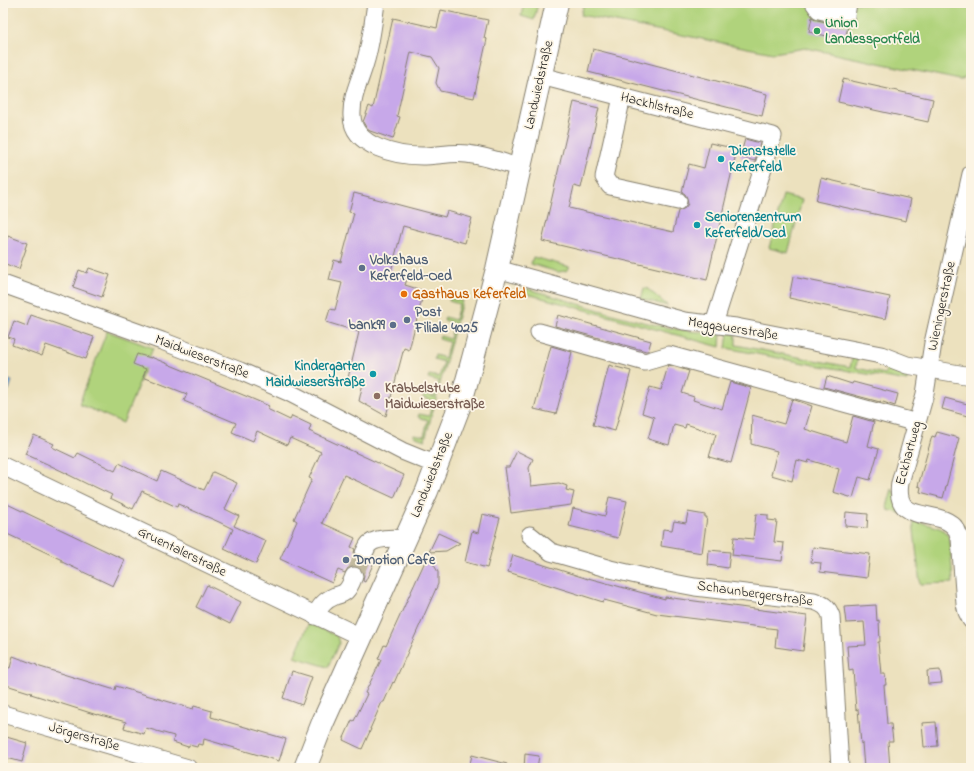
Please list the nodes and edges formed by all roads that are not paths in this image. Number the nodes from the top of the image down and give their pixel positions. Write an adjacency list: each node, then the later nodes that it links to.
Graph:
1 (376, 3): 7 (street)
2 (557, 3): 5 (main road, Landwiedstraße)
3 (814, 3): 4 (street)
4 (848, 3)
5 (541, 76): 6 (street, Hackhlstraße); 7 (main road, Landwiedstraße)
6 (622, 97): 9 (street); 12 (street, Hackhlstraße)
7 (520, 168): 10 (main road, Landwiedstraße)
8 (971, 174): 14 (street, Wieningerstraße)
9 (678, 201)
10 (497, 269): 12 (street, Meggauerstraße); 17 (main road, Landwiedstraße)
11 (3, 284): 17 (street, Maidwieserstraße)
12 (714, 324): 14 (street, Meggauerstraße)
13 (539, 332): 16 (street)
14 (929, 369): 15 (street, Meggauerstraße); 16 (street, Eckhartweg)
15 (971, 376)
16 (917, 423): 24 (street, Eckhartweg)
17 (438, 464): 20 (main road, Landwiedstraße)
18 (3, 466): 23 (street, Gruentalerstraße)
19 (530, 535): 29 (street, Schaunbergerstraße)
20 (406, 539): 21 (street); 25 (main road, Landwiedstraße)
21 (364, 553)
22 (354, 576): 23 (street)
23 (315, 616): 25 (street, Gruentalerstraße)
24 (971, 620)
25 (361, 637): 28 (main road, Landwiedstraße)
26 (3, 714): 27 (street, Jörgerstraße)
27 (188, 768)
28 (305, 768)
29 (840, 768)

